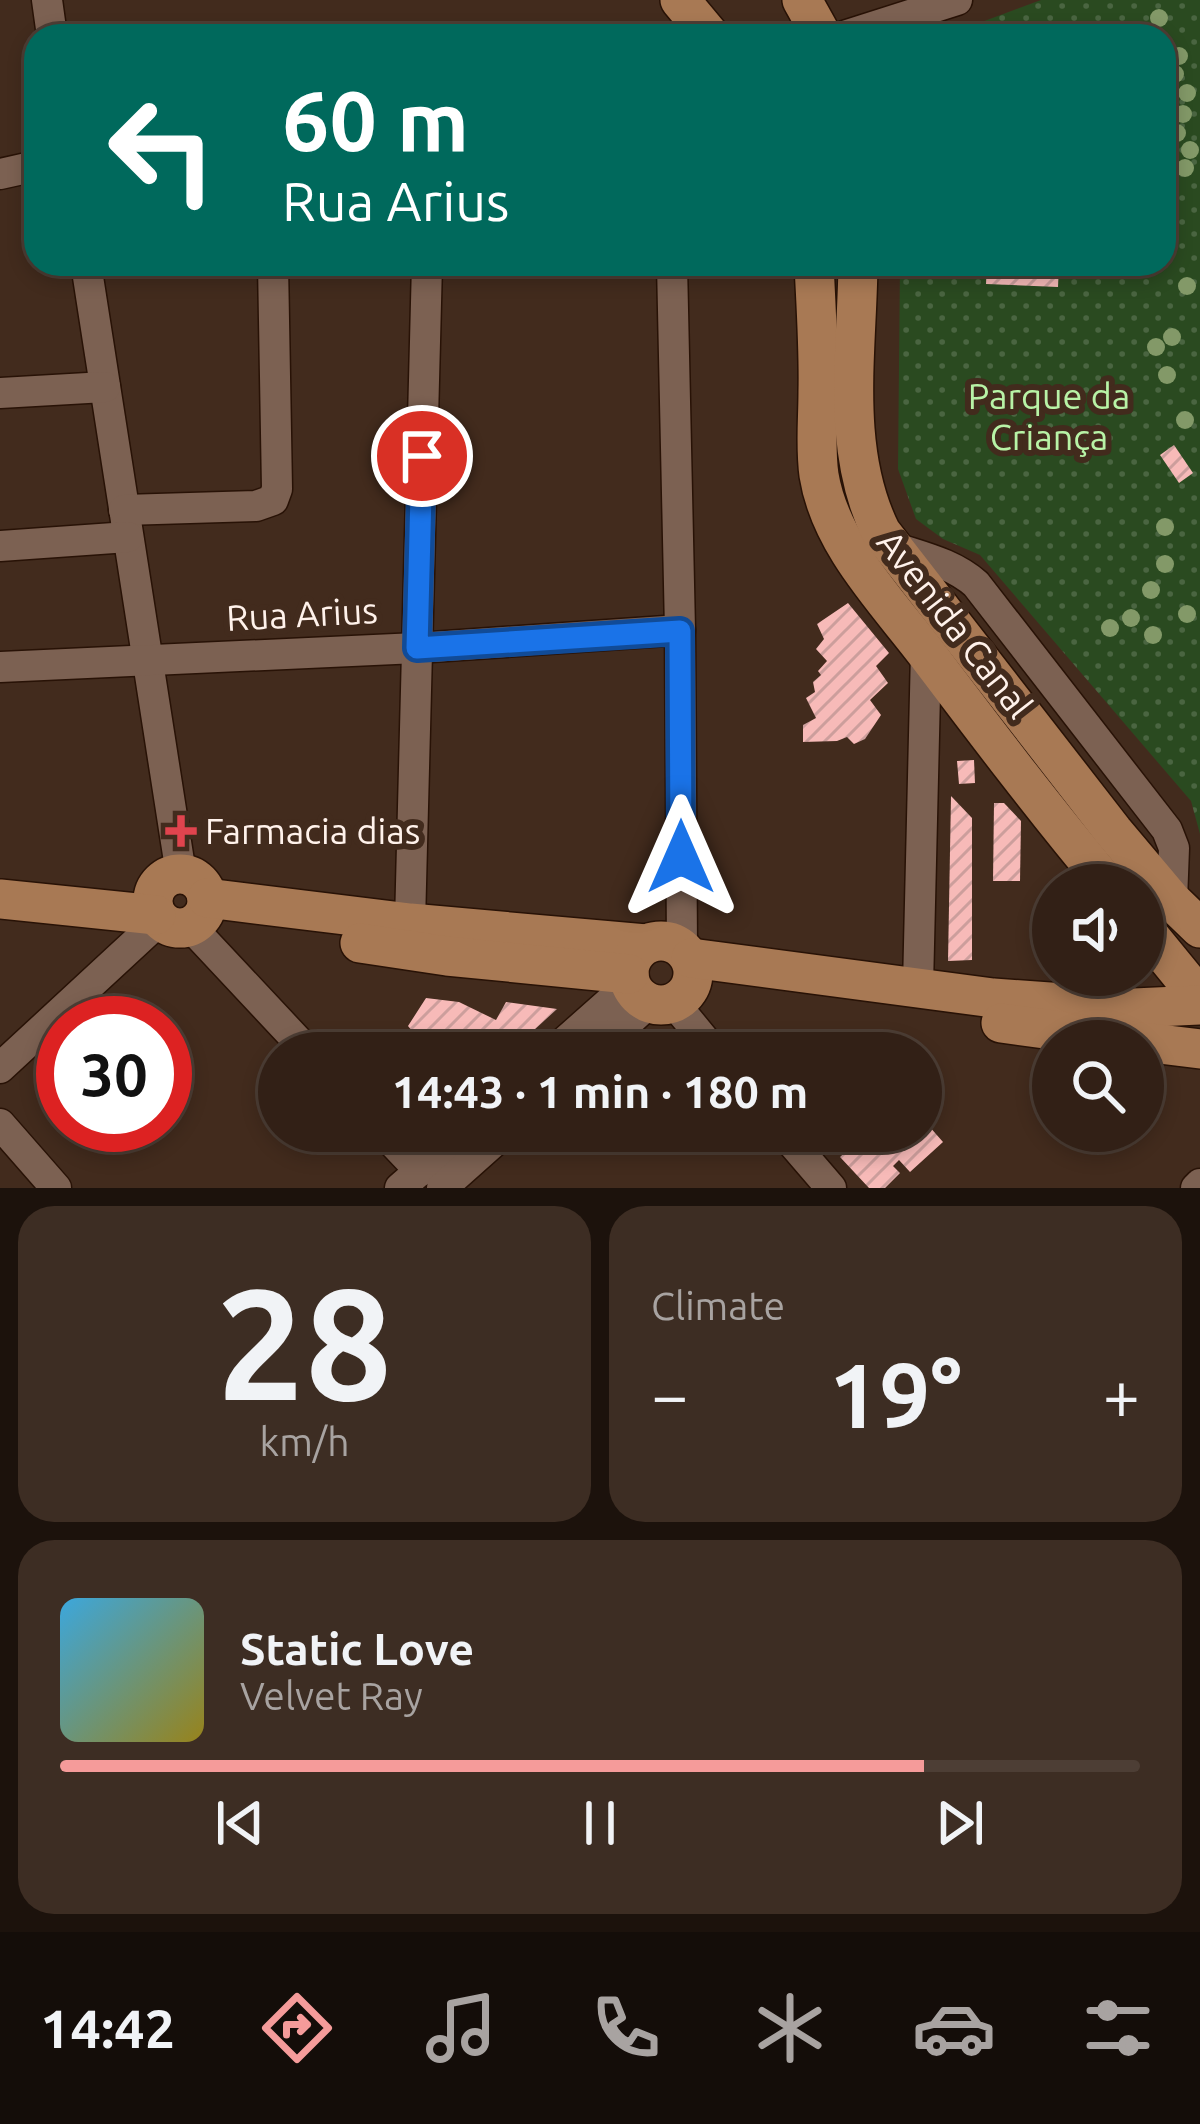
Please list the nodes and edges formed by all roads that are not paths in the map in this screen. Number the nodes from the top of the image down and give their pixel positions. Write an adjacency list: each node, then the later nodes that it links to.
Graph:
1 (680, 0): 3 (main road)
2 (957, 0): 4 (street)
3 (700, 24)
4 (882, 24)
5 (88, 276): 11 (street)
6 (273, 276): 13 (street)
7 (427, 276): 16 (street)
8 (672, 276): 15 (street)
9 (814, 276): 17 (main road, Avenida Canal)
10 (858, 276): 24 (main road, Avenida Canal)
11 (105, 387): 12 (street); 13 (street)
12 (0, 393)
13 (126, 523): 14 (street); 18 (street)
14 (0, 546)
15 (680, 631): 16 (street, Rua Arius); 26 (street)
16 (417, 648): 18 (street, Rua Arius); 25 (street)
17 (926, 652): 20 (main road, Avenida Canal); 27 (street)
18 (148, 661): 19 (street, Rua Arius); 23 (street)
19 (0, 667)
20 (1091, 864)
21 (0, 875): 23 (main road)
22 (0, 899): 23 (main road)
23 (179, 907): 25 (main road); 26 (main road); 32 (street); 38 (street)
24 (1172, 919): 29 (main road, Avenida Canal)
25 (410, 923): 26 (main road)
26 (662, 975): 27 (main road); 31 (main road); 33 (street); 34 (street); 35 (street)
27 (918, 986): 30 (main road)
28 (1104, 996): 30 (main road)
29 (1200, 1002): 30 (main road)
30 (1089, 1004)
31 (1032, 1027)
32 (290, 1032)
33 (582, 1032)
34 (612, 1032)
35 (701, 1032)
36 (1164, 1045): 37 (main road)
37 (1200, 1049)
38 (0, 1068)
39 (0, 1124): 45 (street)
40 (398, 1152): 44 (street)
41 (447, 1152): 44 (street)
42 (471, 1152): 44 (street)
43 (800, 1152): 46 (street)
44 (421, 1182)
45 (56, 1188)
46 (831, 1188)

